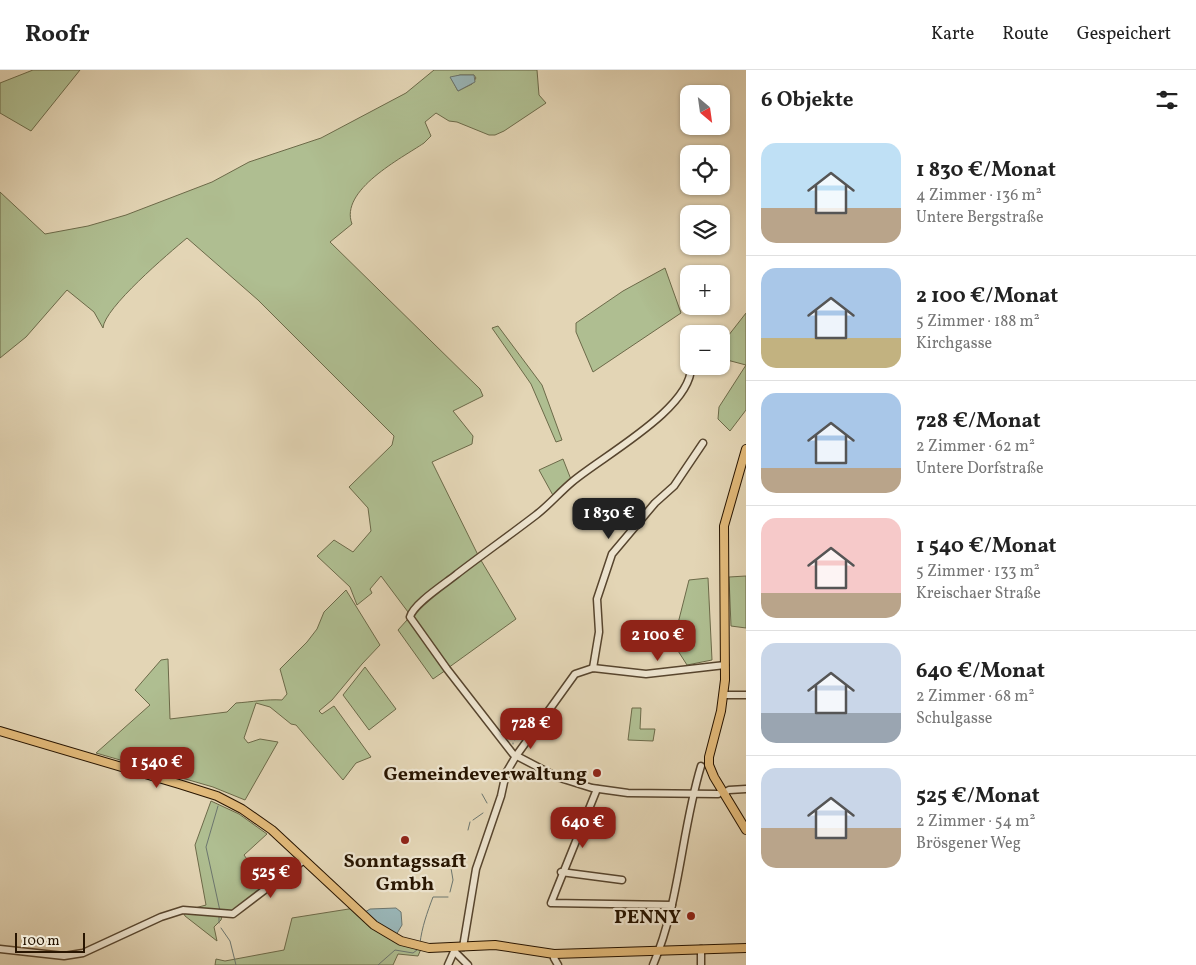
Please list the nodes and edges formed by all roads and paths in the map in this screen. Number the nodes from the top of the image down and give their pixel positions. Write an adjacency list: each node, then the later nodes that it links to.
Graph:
1 (690, 375): 9 (street)
2 (703, 442): 5 (street)
3 (746, 449): 4 (main road)
4 (725, 665): 5 (street); 6 (main road)
5 (593, 668): 9 (street)
6 (724, 695): 7 (street); 13 (main road)
7 (746, 695)
8 (0, 732): 16 (main road)
9 (516, 756): 11 (street); 20 (street)
10 (701, 766): 14 (street)
11 (597, 789): 14 (street); 17 (street)
12 (746, 789): 13 (street)
13 (721, 793): 14 (street); 15 (main road)
14 (693, 794): 19 (street)
15 (746, 830)
16 (304, 860): 20 (main road); 22 (street)
17 (562, 872): 18 (street); 19 (street)
18 (622, 880)
19 (672, 905): 24 (street)
20 (458, 948): 25 (main road); 26 (street); 27 (street)
21 (746, 948): 23 (main road)
22 (0, 949)
23 (701, 949): 24 (main road); 30 (street)
24 (658, 952): 25 (main road); 29 (street)
25 (554, 954): 28 (street)
26 (448, 965)
27 (468, 965)
28 (558, 965)
29 (653, 965)
30 (701, 965)

